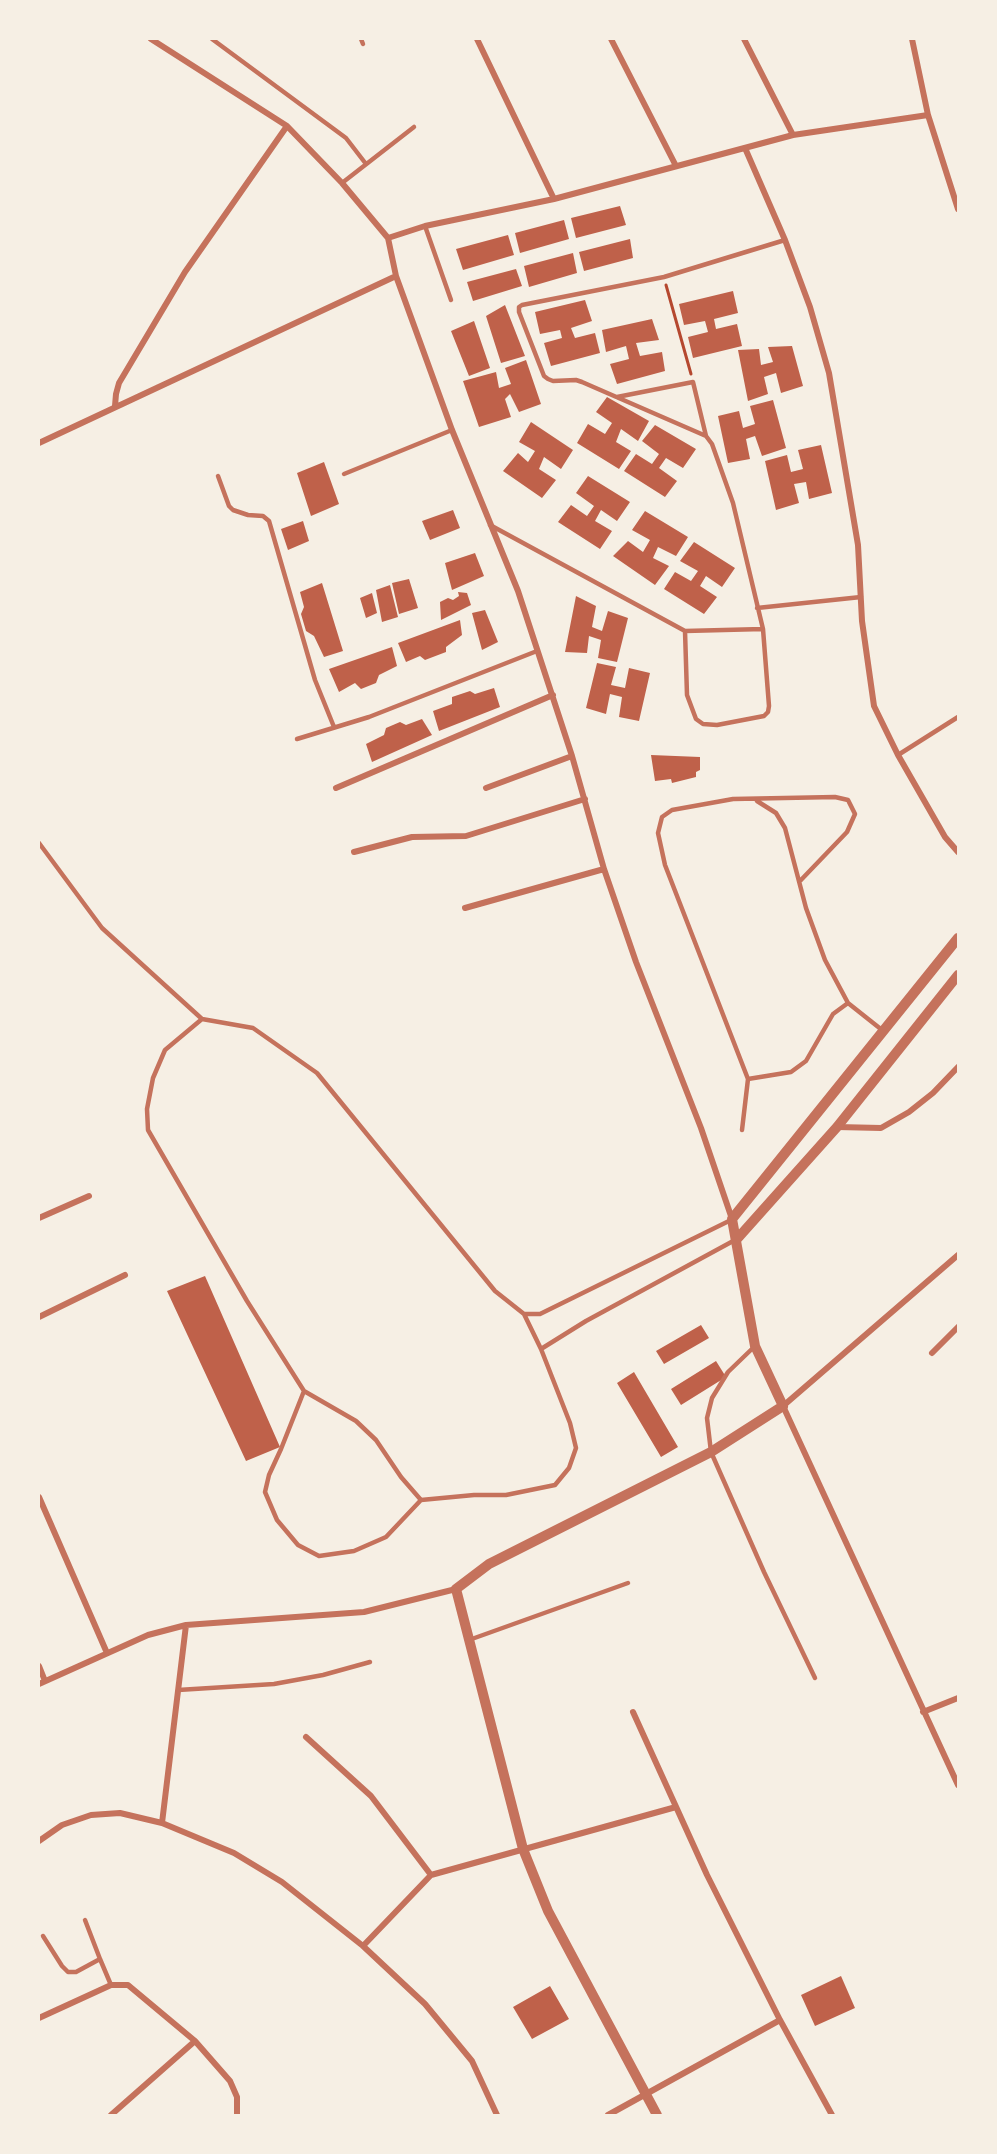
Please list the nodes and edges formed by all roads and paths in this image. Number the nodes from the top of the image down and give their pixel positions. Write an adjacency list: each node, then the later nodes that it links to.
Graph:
1 (151, 39): 9 (street)
2 (212, 39): 13 (lane)
3 (477, 39): 16 (street)
4 (611, 39): 14 (street)
5 (744, 39): 11 (street)
6 (912, 39): 7 (street); 8 (street)
7 (916, 39)
8 (928, 116): 11 (street); 17 (street)
9 (287, 126): 15 (street); 26 (street)
10 (414, 127): 13 (lane)
11 (793, 135): 12 (street)
12 (745, 148): 14 (street); 20 (street)
13 (366, 164): 15 (lane)
14 (676, 166): 16 (street)
15 (342, 183): 19 (street)
16 (554, 199): 18 (street)
17 (958, 209)
18 (425, 226): 19 (street); 23 (lane)
19 (388, 238): 21 (street)
20 (785, 240): 22 (lane); 33 (street)
21 (396, 276): 26 (street); 27 (street)
22 (664, 277): 24 (path); 25 (lane)
23 (451, 300)
24 (693, 382): 25 (lane); 28 (lane)
25 (617, 397): 28 (lane)
26 (115, 406): 29 (street)
27 (452, 430): 30 (lane); 32 (street)
28 (706, 436): 34 (lane)
29 (39, 443)
30 (344, 474)
31 (218, 477): 40 (lane)
32 (490, 525): 36 (lane); 37 (street)
33 (861, 597): 34 (lane); 42 (street)
34 (757, 608): 35 (lane)
35 (763, 629): 36 (lane); 36 (lane)
36 (685, 631)
37 (537, 651): 38 (street); 40 (lane)
38 (553, 694): 43 (street); 44 (street)
39 (958, 717): 42 (lane)
40 (333, 727): 41 (lane)
41 (297, 739)
42 (898, 755): 50 (street)
43 (572, 756): 45 (street); 46 (street)
44 (336, 788)
45 (486, 788)
46 (585, 799): 49 (street); 51 (street)
47 (755, 800): 52 (lane); 52 (lane); 60 (lane)
48 (39, 843): 57 (lane)
49 (354, 852)
50 (958, 852)
51 (604, 869): 53 (street); 65 (street)
52 (800, 881): 56 (lane)
53 (465, 908)
54 (958, 938): 58 (street)
55 (958, 975): 61 (street)
56 (848, 1003): 58 (lane); 60 (lane)
57 (202, 1019): 69 (lane); 75 (lane)
58 (884, 1032): 65 (street)
59 (958, 1066): 61 (street)
60 (748, 1079): 62 (lane)
61 (837, 1127): 66 (street)
62 (742, 1130)
63 (88, 1196): 64 (street)
64 (39, 1218)
65 (732, 1219): 66 (street); 69 (lane)
66 (737, 1239): 72 (street); 73 (lane)
67 (958, 1256): 76 (street)
68 (125, 1275): 70 (street)
69 (524, 1314): 73 (lane)
70 (39, 1317)
71 (958, 1327): 74 (street)
72 (755, 1346): 76 (street); 77 (lane)
73 (541, 1349): 79 (lane)
74 (932, 1353)
75 (304, 1391): 79 (lane); 79 (lane)
76 (783, 1406): 77 (street); 92 (street)
77 (711, 1452): 81 (street); 87 (lane)
78 (39, 1497): 84 (street)
79 (421, 1500)
80 (628, 1583): 83 (lane)
81 (456, 1589): 82 (street); 83 (street)
82 (186, 1625): 84 (street); 89 (street)
83 (470, 1640): 98 (street)
84 (107, 1653): 88 (street)
85 (370, 1662): 89 (lane)
86 (39, 1666): 88 (street)
87 (815, 1678)
88 (42, 1682)
89 (178, 1690): 96 (street)
90 (958, 1698): 92 (street)
91 (633, 1712): 95 (street)
92 (923, 1712): 94 (street)
93 (306, 1737): 99 (street)
94 (958, 1785)
95 (676, 1807): 98 (street); 106 (street)
96 (162, 1823): 97 (street); 102 (street)
97 (39, 1841)
98 (523, 1849): 99 (street); 108 (street)
99 (431, 1875): 102 (street)
100 (85, 1920): 103 (lane)
101 (43, 1936): 103 (lane)
102 (363, 1946): 111 (street)
103 (100, 1959): 104 (lane)
104 (111, 1986): 105 (street); 107 (street)
105 (39, 2018)
106 (780, 2020): 108 (street); 114 (street)
107 (195, 2041): 109 (street); 110 (street)
108 (646, 2094): 112 (street); 113 (street)
109 (111, 2115)
110 (237, 2115)
111 (497, 2115)
112 (608, 2115)
113 (657, 2115)
114 (832, 2115)

